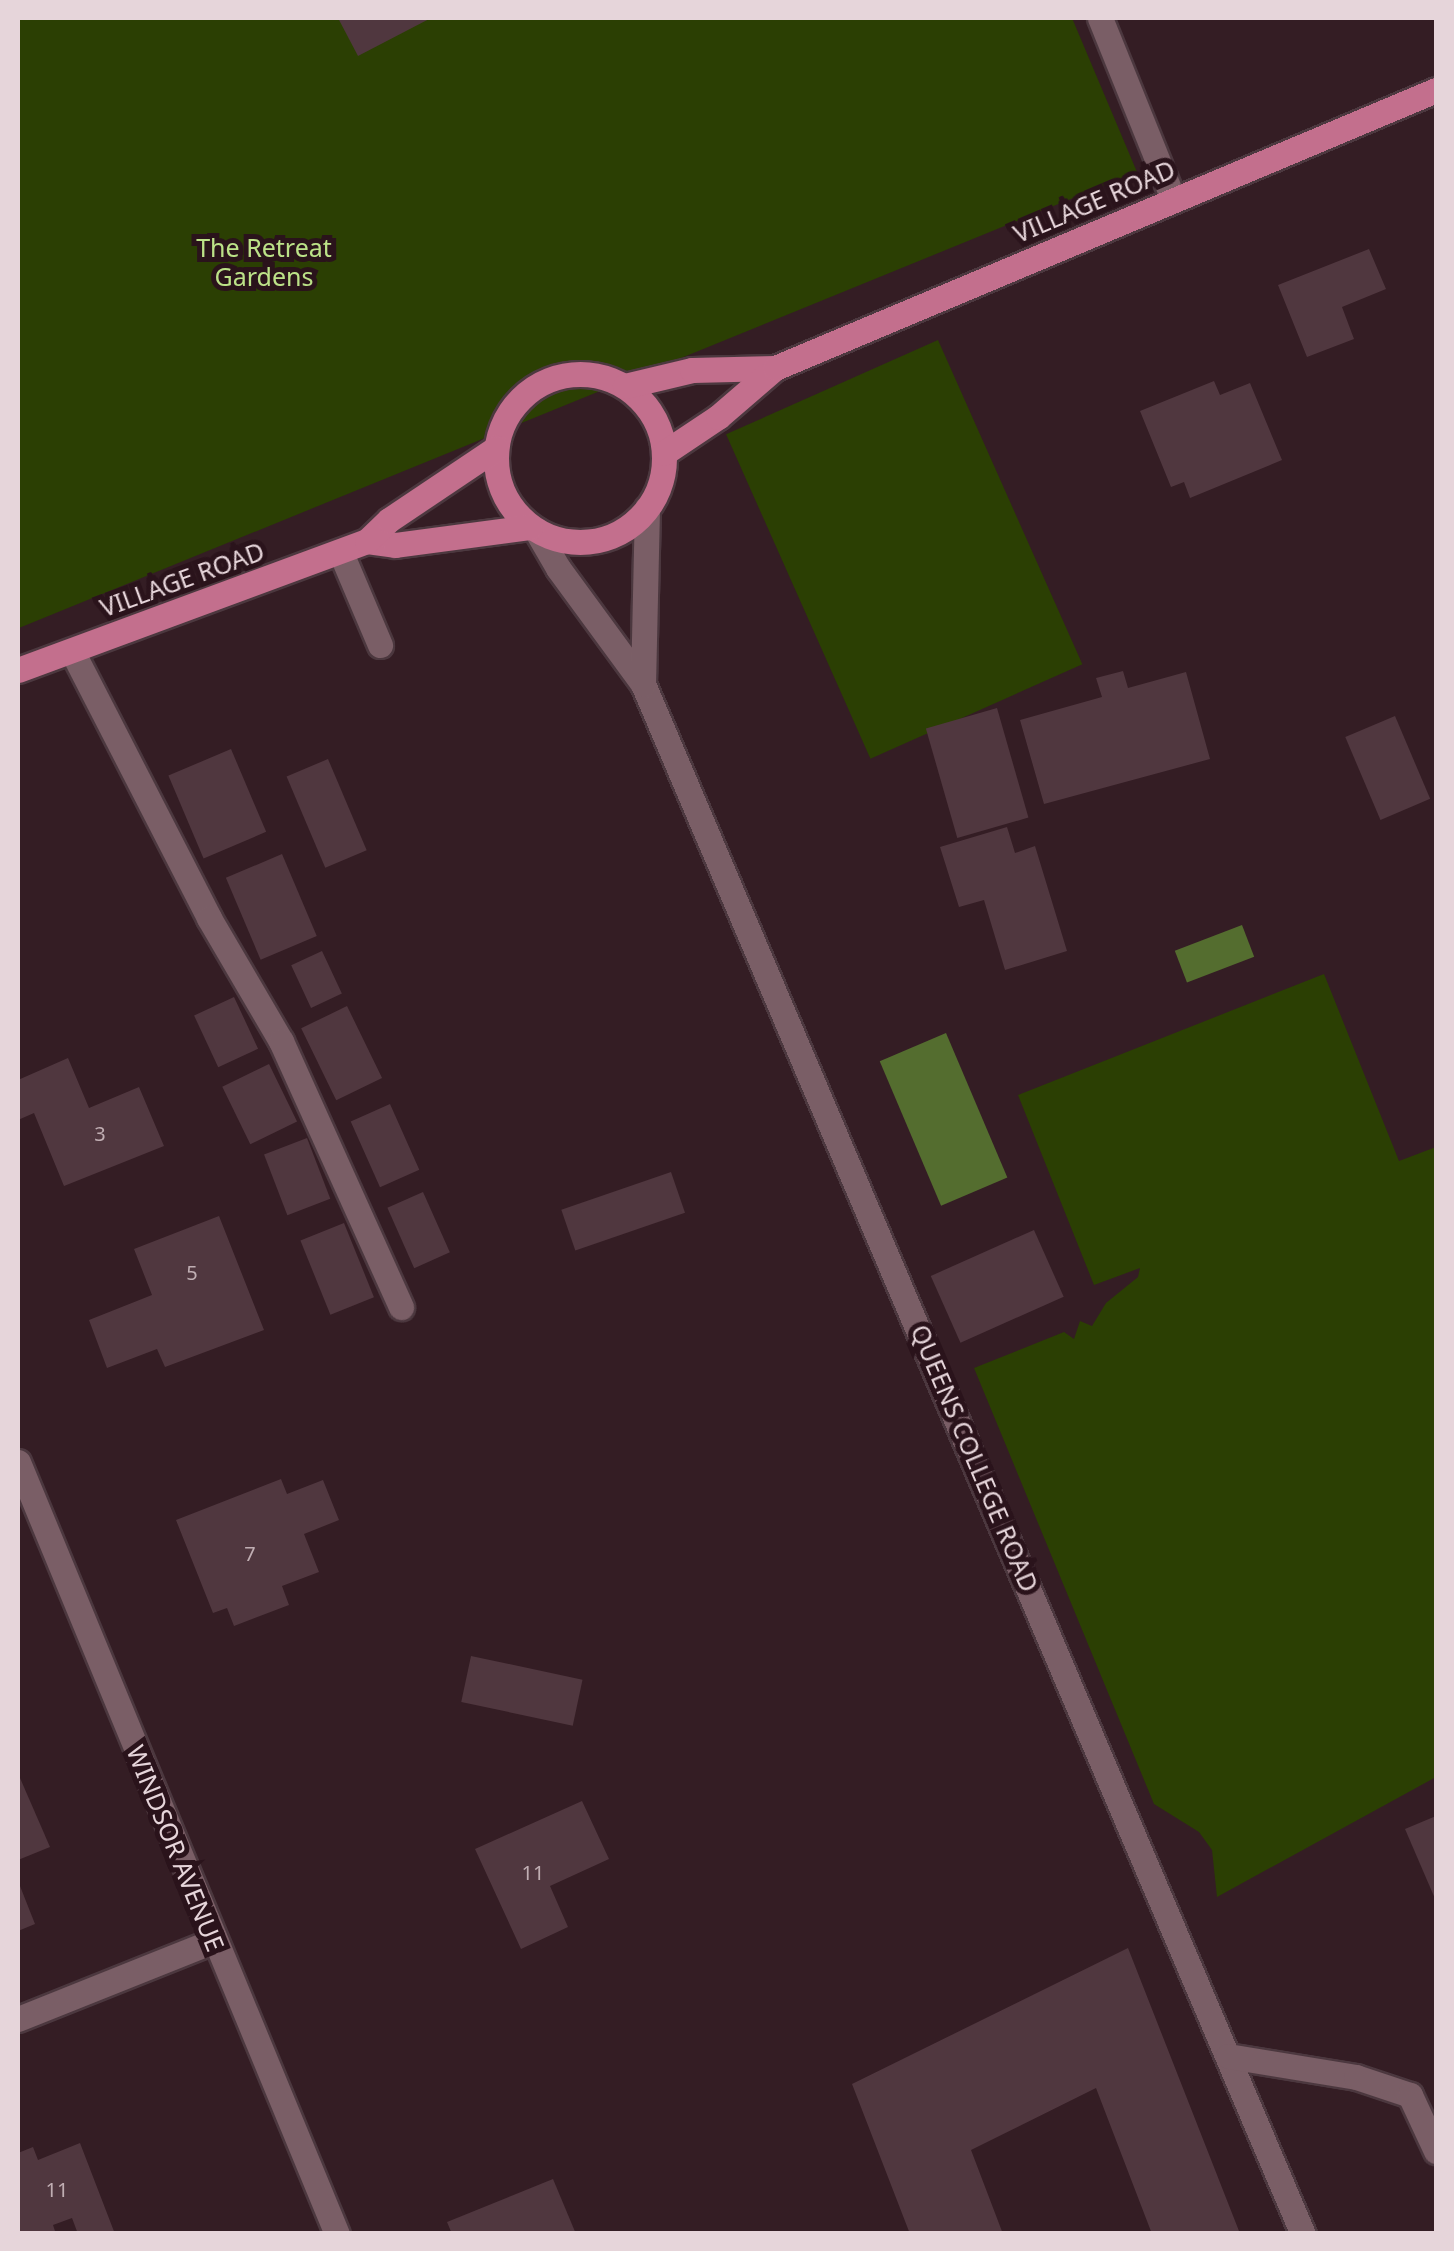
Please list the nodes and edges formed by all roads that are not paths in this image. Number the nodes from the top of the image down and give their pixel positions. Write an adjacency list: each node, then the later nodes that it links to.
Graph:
1 (1100, 18): 3 (street)
2 (1436, 90): 3 (main road, VILLAGE ROAD)
3 (1174, 199): 4 (main road, VILLAGE ROAD)
4 (775, 368): 5 (main road, VILLAGE ROAD); 7 (main road, VILLAGE ROAD)
5 (625, 386): 6 (main road, VILLAGE ROAD); 7 (main road)
6 (496, 448): 9 (main road); 10 (main road, VILLAGE ROAD)
7 (664, 454): 8 (main road)
8 (646, 508): 9 (main road, VILLAGE ROAD); 15 (street, QUEENS COLLEGE ROAD)
9 (533, 528): 10 (main road, VILLAGE ROAD); 15 (street, QUEENS COLLEGE ROAD)
10 (367, 542): 11 (main road, VILLAGE ROAD)
11 (341, 553): 12 (street); 13 (main road, VILLAGE ROAD)
12 (380, 645)
13 (72, 651): 14 (main road, VILLAGE ROAD); 16 (street)
14 (18, 670)
15 (644, 684): 20 (street, QUEENS COLLEGE ROAD)
16 (401, 1307)
17 (18, 1462): 18 (street, WINDSOR AVENUE)
18 (213, 1941): 19 (street); 22 (street, WINDSOR AVENUE)
19 (18, 2019)
20 (1228, 2056): 21 (street); 23 (street, QUEENS COLLEGE ROAD)
21 (1436, 2151)
22 (337, 2234)
23 (1303, 2234)

